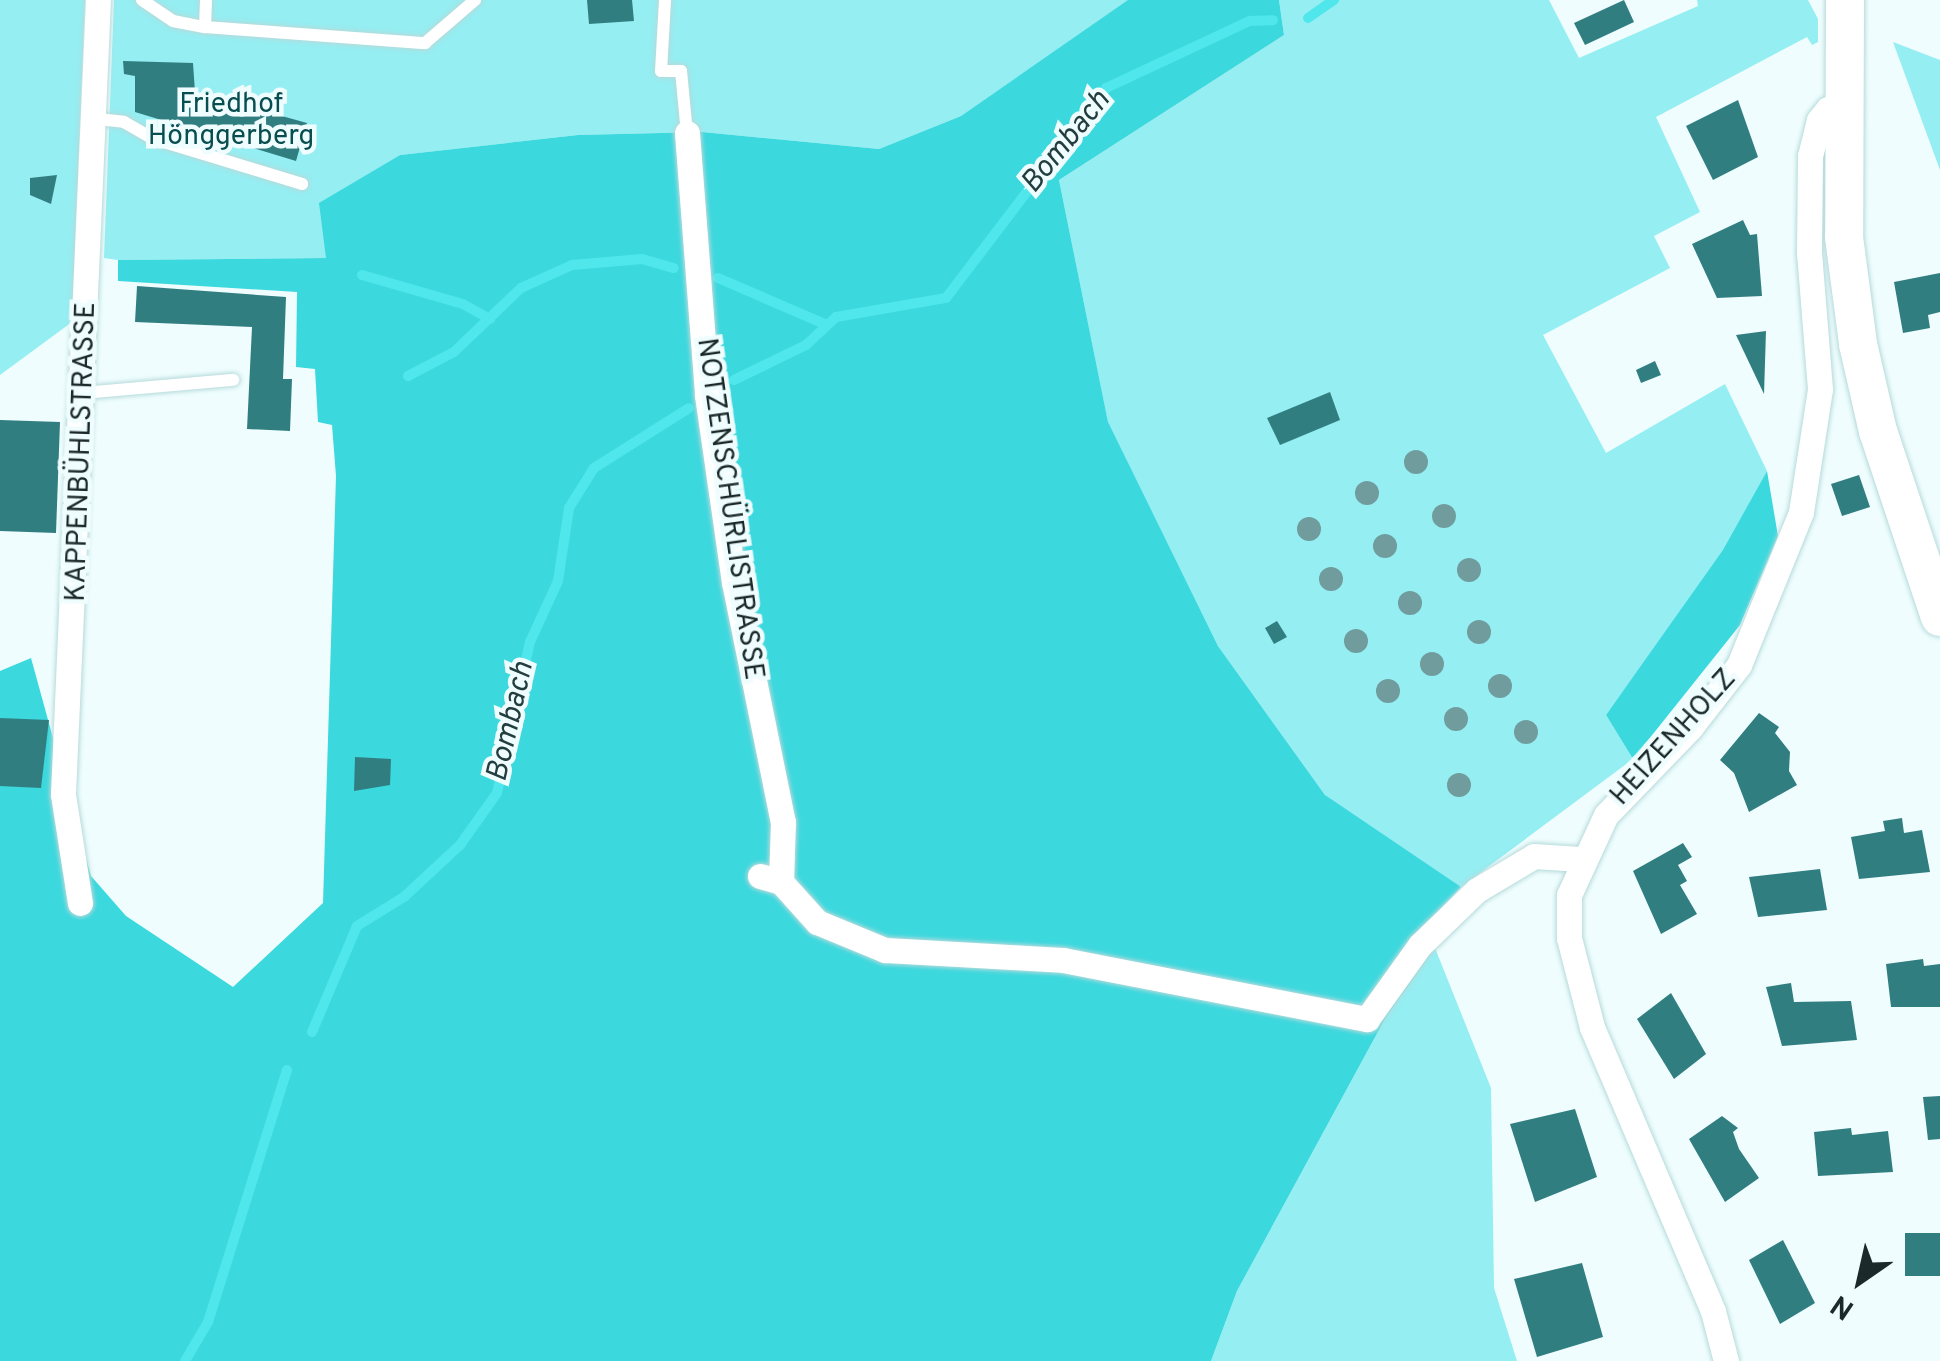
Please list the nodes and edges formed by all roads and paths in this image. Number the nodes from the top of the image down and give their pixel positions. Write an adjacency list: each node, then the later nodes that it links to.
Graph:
1 (98, 0): 9 (street, KAPPENBÜHLSTRASSE)
2 (142, 0): 7 (lane)
3 (206, 0): 7 (lane)
4 (475, 0): 7 (lane)
5 (665, 0): 10 (lane)
6 (1846, 0): 8 (street)
7 (204, 27)
8 (1842, 108): 14 (street); 15 (street, HEIZENHOLZ)
9 (97, 119): 11 (lane); 13 (street, KAPPENBÜHLSTRASSE)
10 (686, 133): 15 (street, NOTZENSCHÜRLISTRASSE)
11 (302, 184)
12 (233, 380): 13 (lane)
13 (84, 393): 16 (street, KAPPENBÜHLSTRASSE)
14 (1940, 616)
15 (1580, 858): 17 (street, HEIZENHOLZ)
16 (80, 903)
17 (1726, 1361)

